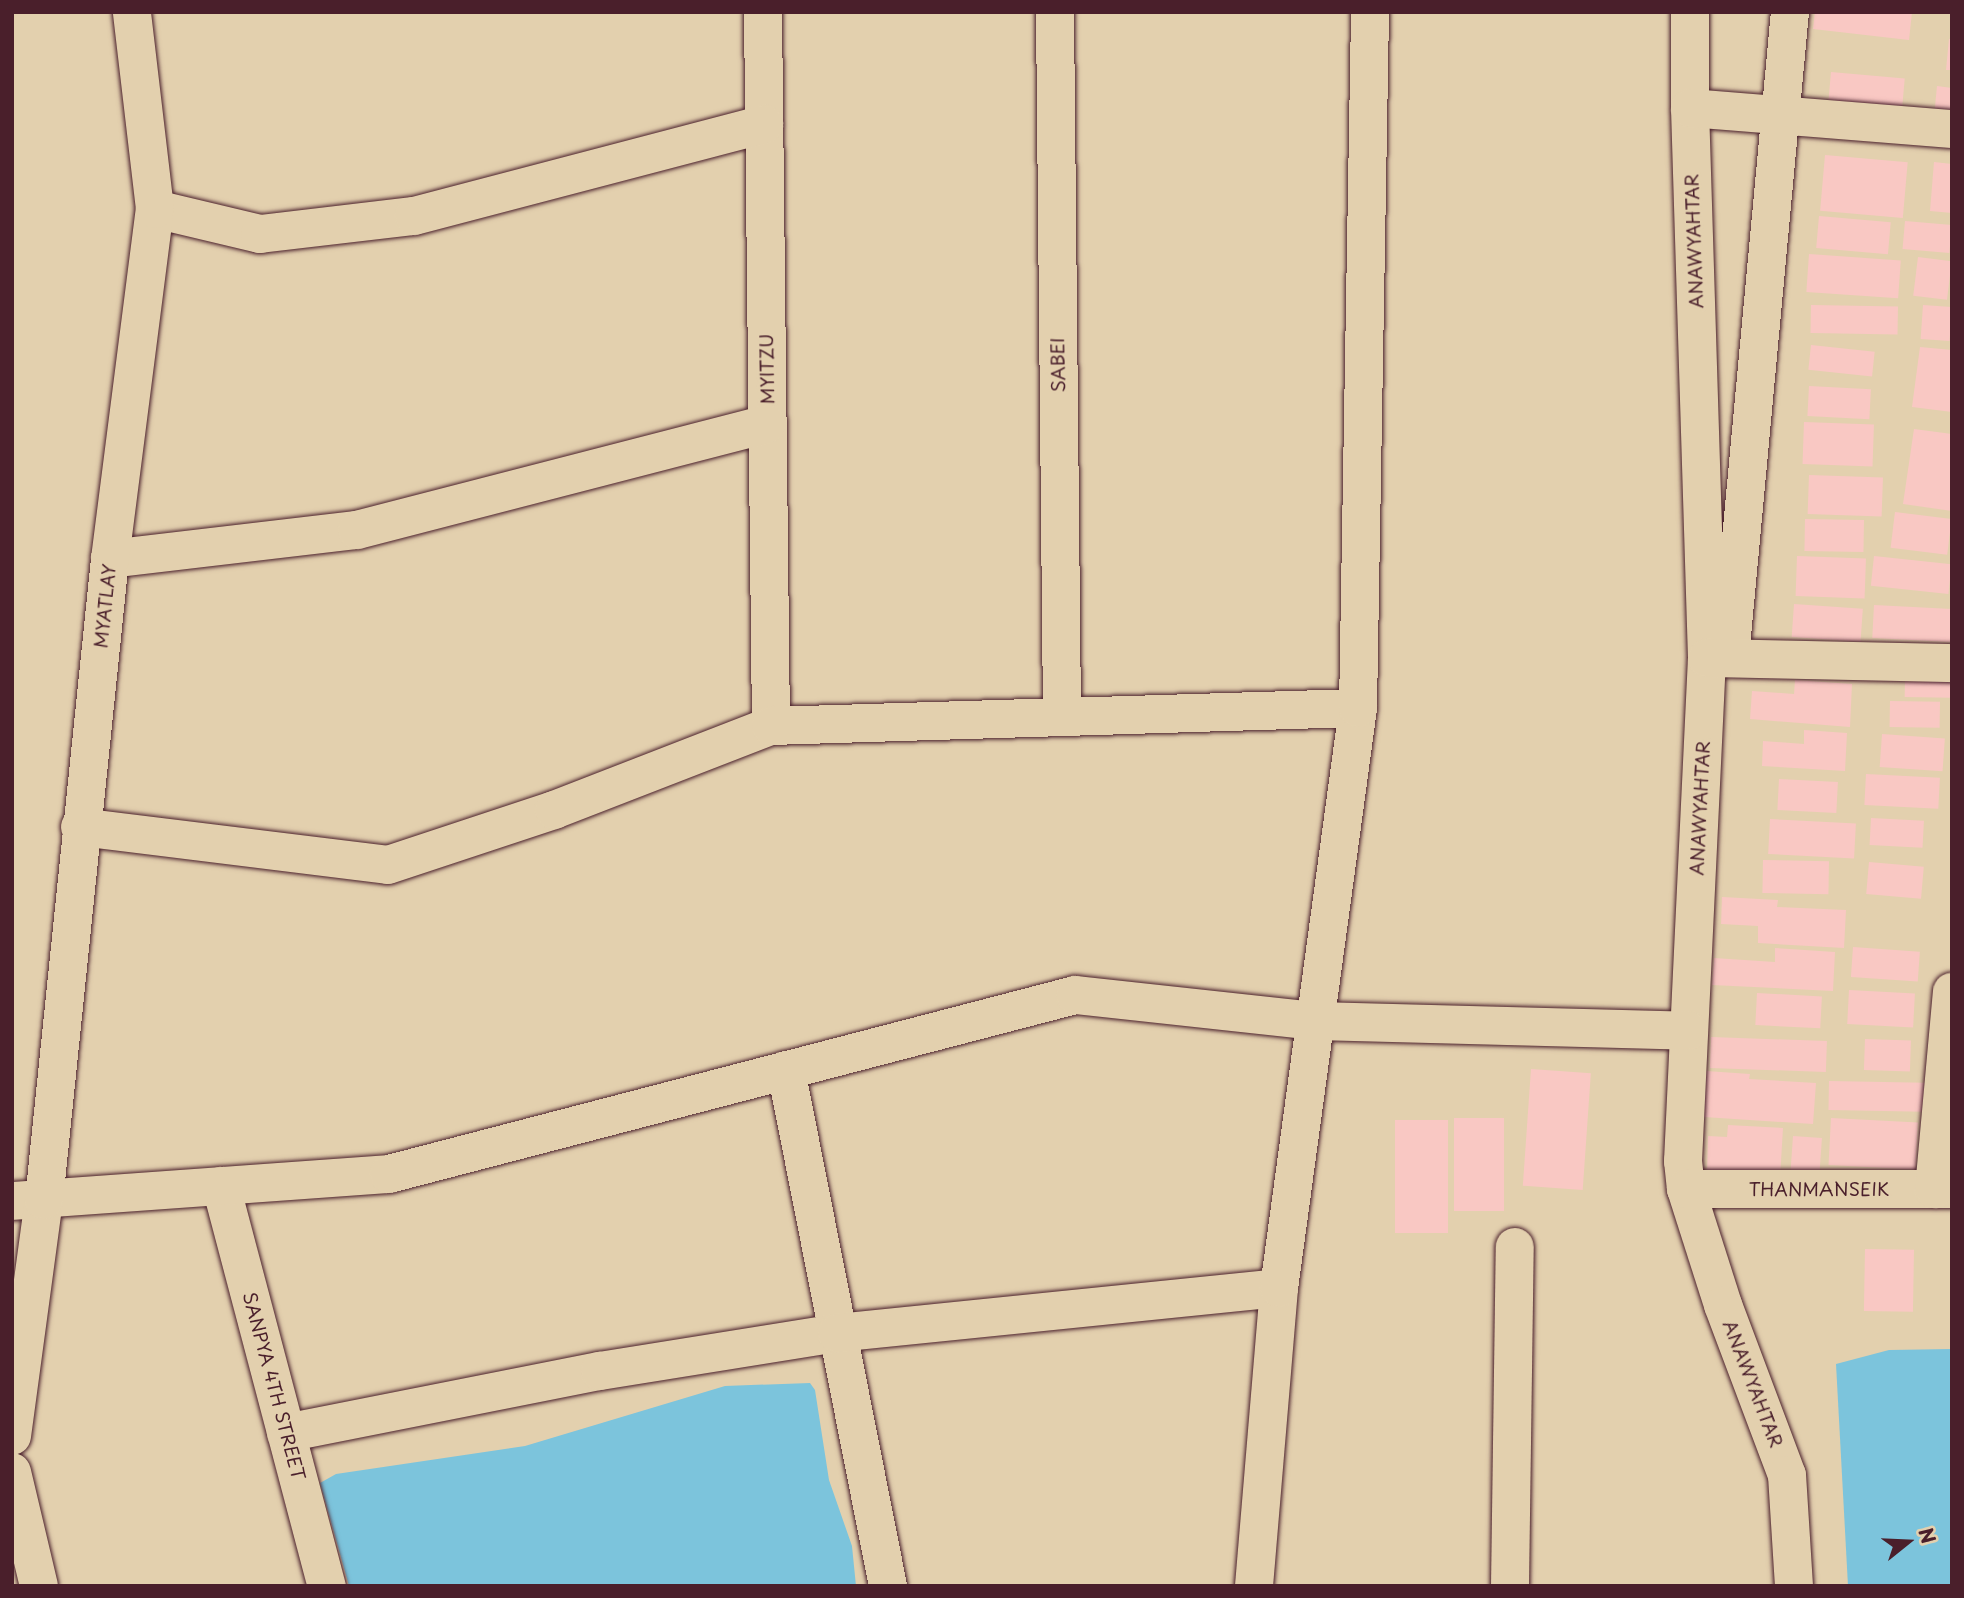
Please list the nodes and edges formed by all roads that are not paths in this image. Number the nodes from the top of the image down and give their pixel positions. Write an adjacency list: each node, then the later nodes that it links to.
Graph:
1 (132, 12): 11 (street, MYATLAY)
2 (763, 12): 9 (street, MYITZU)
3 (1055, 12): 17 (street, SABEI)
4 (1370, 12): 16 (street)
5 (1690, 12): 7 (street, ANAWYAHTAR)
6 (1790, 12): 8 (street)
7 (1690, 108): 8 (street); 14 (street, ANAWYAHTAR)
8 (1780, 116): 10 (street); 14 (street)
9 (764, 124): 11 (street); 12 (street, MYITZU)
10 (1952, 129)
11 (155, 209): 13 (street, MYATLAY)
12 (768, 424): 13 (street); 18 (street, MYITZU)
13 (110, 559): 19 (street, MYATLAY)
14 (1719, 657): 15 (street); 22 (street, ANAWYAHTAR)
15 (1952, 663)
16 (1358, 708): 17 (street); 21 (street)
17 (1062, 718): 18 (street)
18 (771, 726): 19 (street)
19 (80, 827): 27 (street, MYATLAY)
20 (1952, 992): 26 (street)
21 (1316, 1021): 22 (street); 23 (street); 29 (street)
22 (1689, 1031): 25 (street, ANAWYAHTAR)
23 (786, 1070): 24 (street); 30 (street)
24 (221, 1186): 27 (street); 31 (street, SANPYA 4TH STREET)
25 (1686, 1189): 26 (street, THANMANSEIK); 39 (street, ANAWYAHTAR)
26 (1943, 1189)
27 (28, 1201): 32 (street, MYATLAY)
28 (1515, 1247): 38 (street)
29 (1279, 1287): 30 (street); 37 (street)
30 (837, 1333): 31 (street); 36 (street)
31 (286, 1433): 35 (street, SANPYA 4TH STREET)
32 (12, 1436)
33 (12, 1472): 34 (street)
34 (39, 1586)
35 (327, 1586)
36 (888, 1586)
37 (1254, 1586)
38 (1510, 1586)
39 (1794, 1586)

